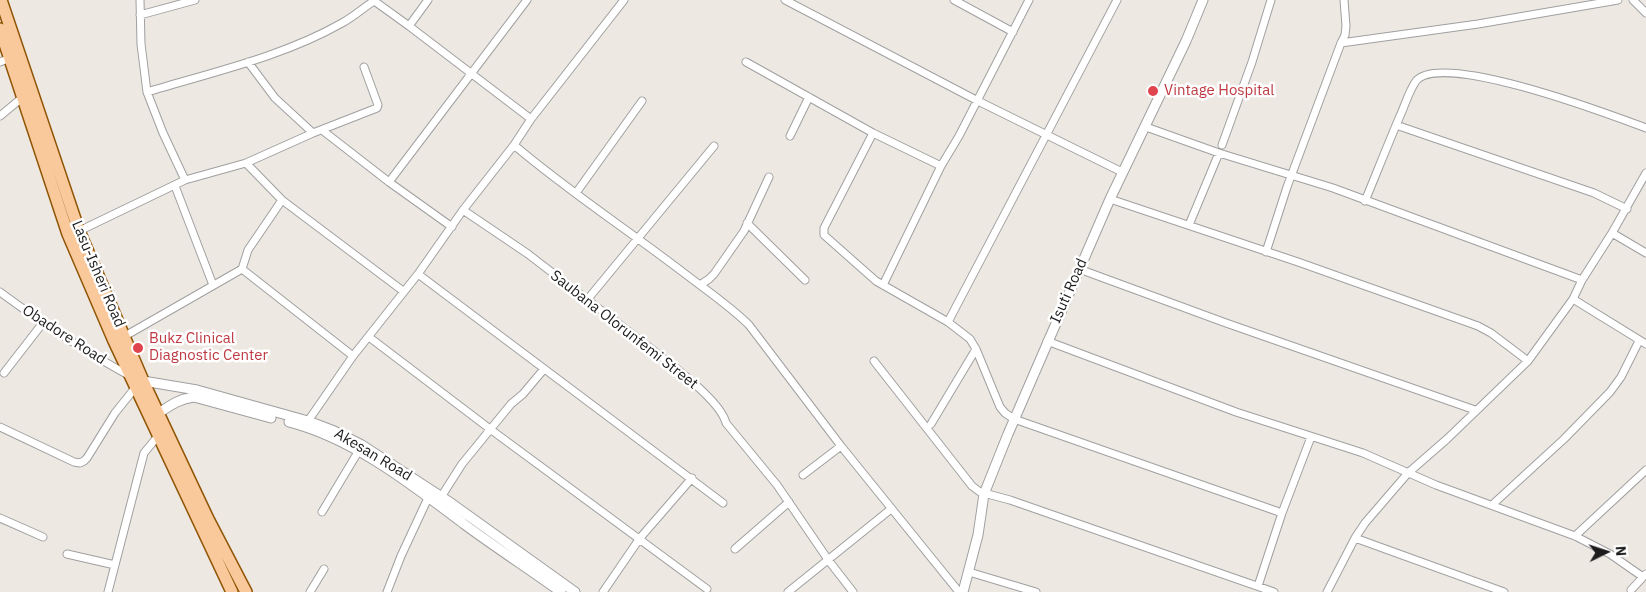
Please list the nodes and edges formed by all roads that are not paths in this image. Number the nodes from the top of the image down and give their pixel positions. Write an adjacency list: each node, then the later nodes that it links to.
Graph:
1 (140, 0): 18 (street)
2 (196, 0): 18 (street)
3 (373, 0): 19 (street); 24 (street)
4 (428, 0): 19 (street)
5 (526, 0): 27 (street)
6 (624, 0): 34 (street)
7 (785, 0): 31 (street)
8 (954, 0): 21 (street)
9 (1028, 0): 21 (street)
10 (1117, 0): 41 (street)
11 (1203, 0): 36 (street, Isuti Road)
12 (1271, 0): 44 (street)
13 (1344, 0): 22 (street)
14 (1618, 0): 22 (street)
15 (1633, 0): 17 (street)
16 (3, 1): 65 (main road, Lasu-Isheri Road)
17 (1646, 13)
18 (140, 15): 28 (street)
19 (409, 26): 27 (street)
20 (0, 29): 23 (main road, Lasu-Isheri Road)
21 (1013, 32): 31 (street)
22 (1341, 43): 51 (street)
23 (5, 60): 29 (main road, Lasu-Isheri Road)
24 (248, 62): 28 (street); 39 (street)
25 (746, 62): 30 (street)
26 (364, 68): 38 (street)
27 (471, 74): 34 (street); 54 (street)
28 (147, 92): 53 (street)
29 (23, 97): 33 (street); 94 (main road, Lasu-Isheri Road)
30 (809, 97): 40 (street); 42 (street)
31 (978, 100): 41 (street); 48 (street)
32 (642, 102): 56 (street)
33 (0, 116)
34 (531, 119): 43 (street)
35 (1396, 125): 37 (street); 59 (street); 60 (street)
36 (1146, 126): 46 (street); 49 (street, Isuti Road)
37 (1646, 128)
38 (322, 130): 39 (street); 54 (street)
39 (313, 133): 47 (street)
40 (873, 133): 48 (street); 77 (street)
41 (1048, 134): 49 (street); 82 (street)
42 (790, 136)
43 (514, 145): 56 (street); 61 (street)
44 (1222, 145)
45 (714, 146): 67 (street)
46 (1219, 153): 51 (street); 63 (street)
47 (246, 164): 53 (street); 58 (street)
48 (941, 166): 77 (street)
49 (1122, 172): 57 (street, Isuti Road)
50 (1646, 173): 60 (street)
51 (1291, 176): 59 (street); 68 (street)
52 (769, 177): 62 (street)
53 (185, 180): 55 (street)
54 (389, 182): 64 (street)
55 (175, 186): 65 (street); 75 (street)
56 (576, 193): 67 (street)
57 (1110, 199): 63 (street); 71 (street, Isuti Road)
58 (282, 200): 70 (street); 79 (street)
59 (1365, 200): 74 (street)
60 (1627, 209): 66 (street)
61 (464, 210): 64 (street); 81 (street, Saubana Olorunfemi Street)
62 (747, 223): 73 (street); 76 (street)
63 (1189, 225): 68 (street)
64 (452, 227): 72 (street)
65 (79, 231): 84 (main road, Lasu-Isheri Road)
66 (1612, 233): 69 (street); 74 (street)
67 (638, 238): 76 (street); 81 (street)
68 (1266, 252): 91 (street)
69 (1646, 252)
70 (242, 269): 75 (street); 89 (street)
71 (1079, 269): 86 (street, Isuti Road); 98 (street)
72 (418, 274): 79 (street); 92 (street)
73 (805, 280)
74 (1582, 280): 80 (street)
75 (213, 285): 84 (street)
76 (700, 285): 107 (street)
77 (883, 285): 82 (street)
78 (0, 292): 83 (street, Obadore Road)
79 (403, 292): 85 (street)
80 (1573, 299): 87 (street); 91 (street)
81 (588, 300): 116 (street, Saubana Olorunfemi Street)
82 (948, 322): 88 (street)
83 (42, 324): 93 (street); 94 (street, Obadore Road)
84 (125, 336): 95 (main road, Lasu-Isheri Road)
85 (369, 337): 89 (street); 104 (street)
86 (1047, 341): 100 (street, Isuti Road); 106 (street)
87 (1643, 342): 118 (street)
88 (976, 349): 100 (street); 102 (street)
89 (353, 356): 101 (street)
90 (874, 361): 113 (street)
91 (1528, 361): 98 (street)
92 (544, 369): 104 (street); 112 (street)
93 (4, 373)
94 (130, 376): 95 (main road, Lasu-Isheri Road)
95 (139, 384): 96 (street, Akesan Road); 99 (main road, Lasu-Isheri Road); 103 (street); 105 (main road, Lasu-Isheri Road)
96 (169, 385): 97 (street); 101 (street, Akesan Road)
97 (174, 402): 99 (street, Akesan Road); 108 (street, Akesan Road)
98 (1475, 410): 110 (street)
99 (159, 414): 139 (main road, Lasu-Isheri Road)
100 (1014, 419): 113 (street, Isuti Road); 121 (street)
101 (308, 421): 114 (street, Akesan Road)
102 (931, 424)
103 (0, 427)
104 (490, 429): 114 (street); 125 (street)
105 (158, 436): 130 (street); 138 (main road, Lasu-Isheri Road)
106 (1311, 437): 110 (street); 121 (street)
107 (841, 446): 111 (street); 119 (street)
108 (358, 452): 115 (street, Akesan Road); 120 (street)
109 (1646, 470): 123 (street)
110 (1408, 473): 118 (street); 126 (street)
111 (803, 475)
112 (692, 478): 117 (street); 125 (street)
113 (984, 494): 132 (street, Isuti Road); 134 (street)
114 (441, 497): 143 (street, Akesan Road)
115 (428, 498): 141 (street); 142 (street, Akesan Road)
116 (790, 502): 127 (street); 129 (street, Saubana Olorunfemi Street)
117 (723, 503)
118 (1492, 505): 123 (street)
119 (891, 510): 129 (street); 147 (street)
120 (322, 512)
121 (1282, 514): 134 (street)
122 (0, 518): 124 (street)
123 (1575, 536): 133 (street)
124 (43, 537)
125 (640, 538): 135 (street); 144 (street)
126 (1355, 538): 151 (street); 152 (street)
127 (736, 549)
128 (67, 554): 130 (street)
129 (829, 561): 145 (street); 146 (street, Saubana Olorunfemi Street)
130 (114, 565): 137 (street)
131 (324, 569): 140 (street)
132 (969, 572): 148 (street, Isuti Road); 149 (street)
133 (1645, 576): 136 (street)
134 (1258, 586): 150 (street)
135 (707, 589)
136 (1631, 590)
137 (108, 592)
138 (232, 592)
139 (246, 592)
140 (310, 592)
141 (387, 592)
142 (561, 592)
143 (575, 592)
144 (603, 592)
145 (788, 592)
146 (853, 592)
147 (958, 592)
148 (963, 592)
149 (1036, 592)
150 (1274, 592)
151 (1327, 592)
152 (1504, 592)

